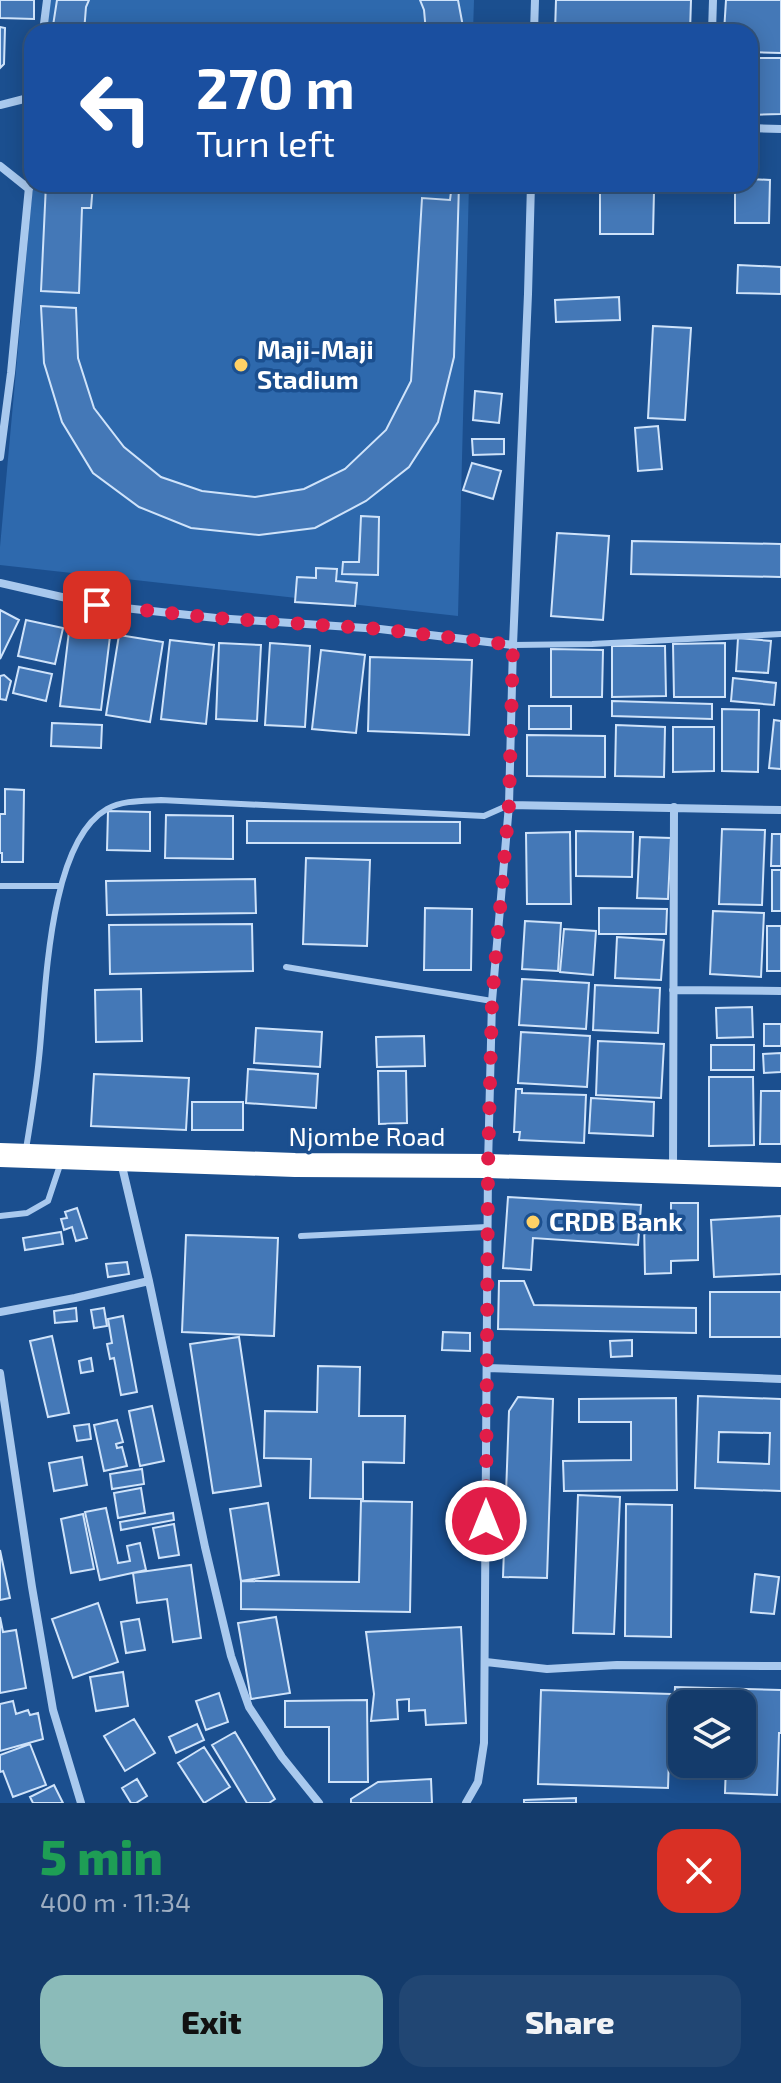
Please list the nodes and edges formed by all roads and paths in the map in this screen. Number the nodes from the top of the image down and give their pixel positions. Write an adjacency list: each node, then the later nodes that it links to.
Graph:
1 (47, 0): 4 (street)
2 (535, 0): 5 (street)
3 (713, 0): 6 (street)
4 (44, 24)
5 (534, 24)
6 (712, 24)
7 (24, 99): 8 (street)
8 (0, 105)
9 (758, 128): 10 (street)
10 (781, 129)
11 (0, 166): 12 (street)
12 (24, 185)
13 (29, 192): 16 (street)
14 (531, 192): 20 (street)
15 (0, 368): 16 (street)
16 (11, 373): 17 (street)
17 (0, 457)
18 (0, 583): 20 (street)
19 (781, 634): 20 (lane)
20 (513, 645): 21 (street)
21 (509, 805): 22 (street); 25 (lane); 29 (street)
22 (674, 807): 23 (street); 27 (street)
23 (781, 810)
24 (0, 886): 25 (lane)
25 (60, 886): 31 (lane)
26 (286, 967): 29 (lane)
27 (673, 990): 28 (street); 35 (street)
28 (781, 991)
29 (492, 1001): 34 (street)
30 (0, 1155): 31 (highway, Njombe Road)
31 (26, 1155): 32 (highway, Njombe Road)
32 (63, 1156): 33 (highway, Njombe Road); 37 (lane)
33 (121, 1158): 34 (highway, Njombe Road); 40 (street)
34 (488, 1166): 35 (highway, Njombe Road); 38 (street)
35 (673, 1171): 36 (highway, Njombe Road)
36 (781, 1175)
37 (0, 1216)
38 (487, 1227): 39 (lane); 42 (street)
39 (301, 1236)
40 (149, 1281): 41 (street); 48 (street)
41 (0, 1312)
42 (487, 1368): 44 (street); 45 (street)
43 (0, 1373): 47 (street)
44 (781, 1379)
45 (486, 1662): 46 (street); 49 (street)
46 (781, 1666)
47 (81, 1803)
48 (319, 1803)
49 (466, 1803)

